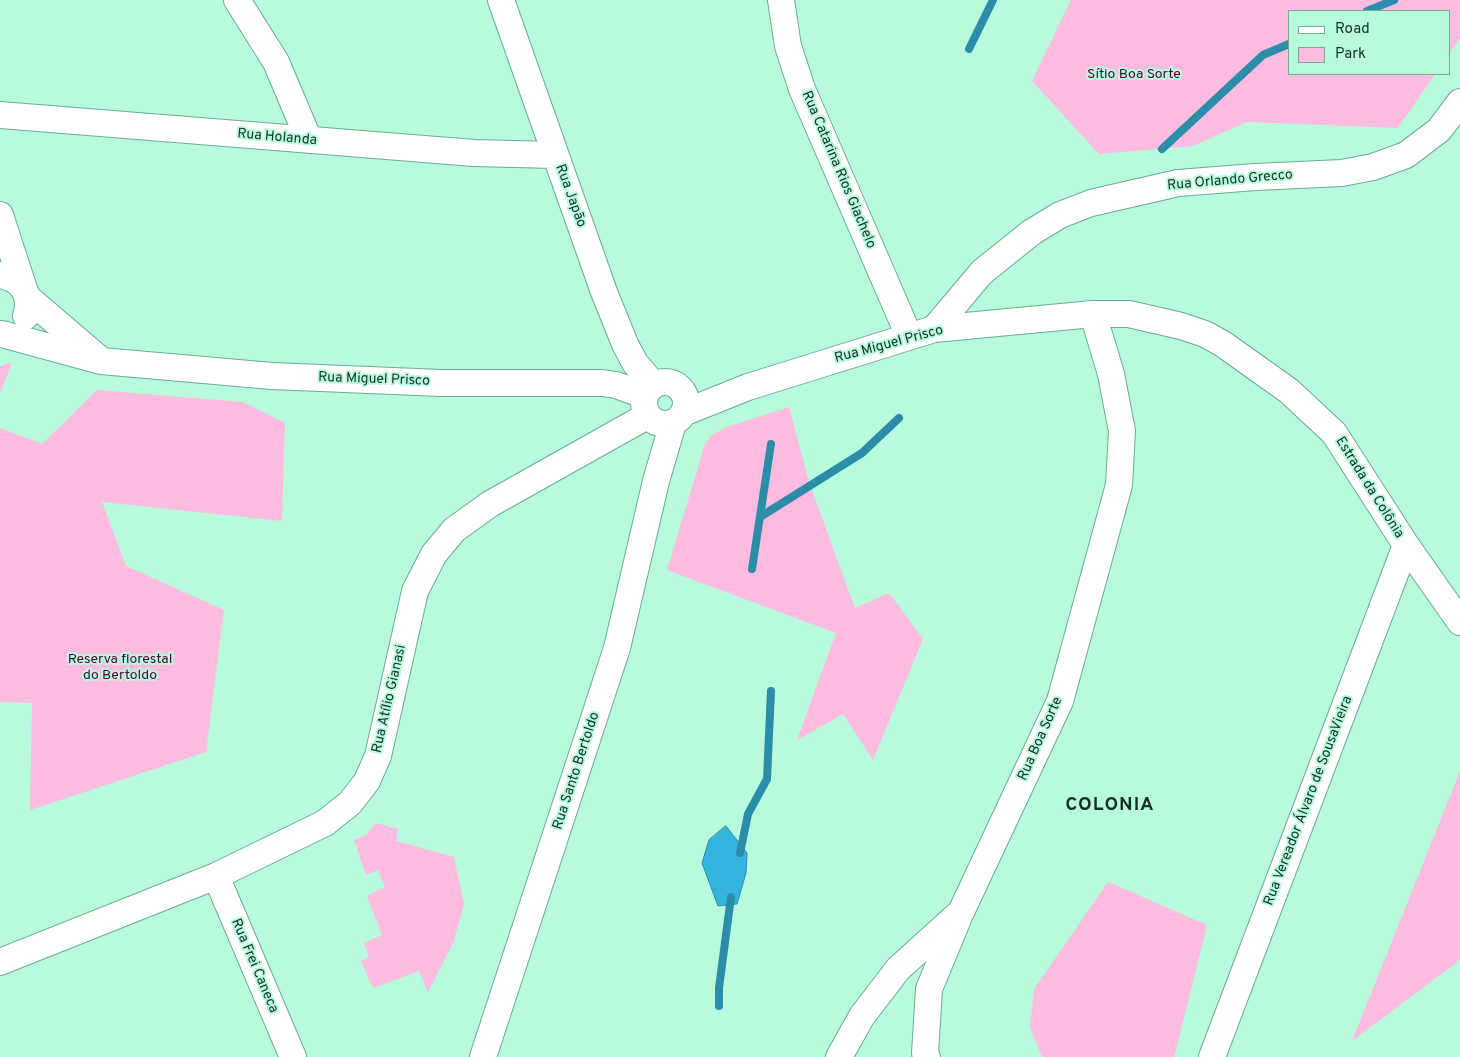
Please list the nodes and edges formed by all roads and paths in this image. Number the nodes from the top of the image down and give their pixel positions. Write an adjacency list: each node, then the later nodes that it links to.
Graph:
1 (237, 0): 6 (street)
2 (501, 0): 7 (street, Rua Japão)
3 (780, 0): 14 (street, Rua Catarina Rios Giachelo)
4 (1460, 102): 12 (street, Rua Orlando Grecco)
5 (0, 115): 6 (street, Rua Holanda)
6 (309, 140): 7 (street, Rua Holanda)
7 (555, 155): 17 (street, Rua Japão)
8 (0, 215): 10 (street)
9 (0, 275): 10 (street)
10 (26, 294): 13 (street, Rua Miguel Prisco); 15 (street)
11 (1093, 314): 12 (street, Rua Miguel Prisco); 18 (street, Estrada da Colônia); 21 (street, Rua Boa Sorte)
12 (934, 330): 14 (street, Rua Miguel Prisco)
13 (1, 334): 15 (street, Rua Miguel Prisco)
14 (909, 336): 16 (street, Rua Miguel Prisco)
15 (102, 361): 17 (street, Rua Miguel Prisco)
16 (748, 387): 17 (street, Rua Miguel Prisco); 17 (street, Rua Miguel Prisco)
17 (659, 409): 20 (street, Rua Atílio Gianasi); 24 (street, Rua Santo Bertoldo)
18 (1406, 545): 19 (street, Estrada da Colônia); 27 (street, Rua Vereador Álvaro de SousaVieira)
19 (1460, 622)
20 (216, 876): 22 (street, Rua Atílio Gianasi); 23 (street, Rua Frei Caneca)
21 (961, 912): 25 (street, Rua Boa Sorte); 26 (street)
22 (0, 962)
23 (293, 1057)
24 (483, 1057)
25 (840, 1057)
26 (927, 1057)
27 (1212, 1057)

